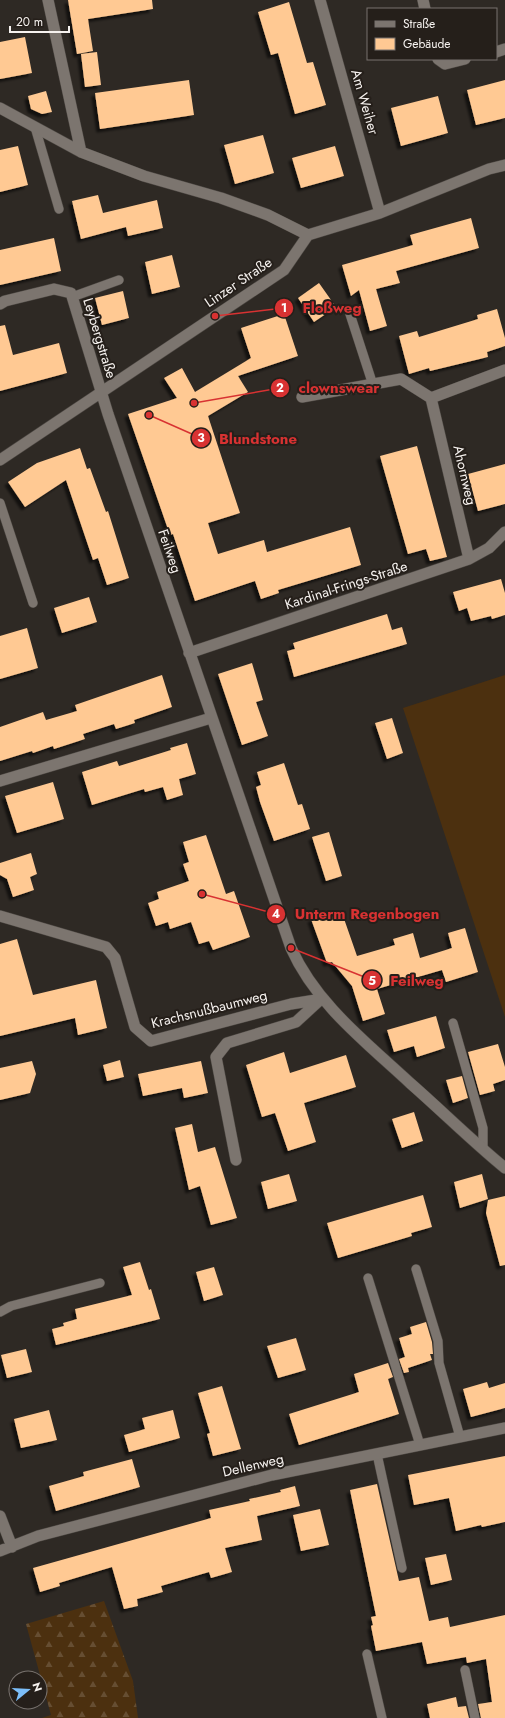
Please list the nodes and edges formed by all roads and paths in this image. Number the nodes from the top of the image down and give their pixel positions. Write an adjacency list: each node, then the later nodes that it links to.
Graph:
1 (48, 0): 7 (street)
2 (320, 0): 10 (street, Am Weiher)
3 (453, 60): 4 (street)
4 (441, 61)
5 (0, 108): 6 (street)
6 (35, 127): 7 (street); 9 (lane)
7 (81, 152): 11 (street)
8 (505, 165): 10 (street)
9 (59, 209)
10 (380, 213): 11 (street)
11 (308, 235): 18 (street, Linzer Straße)
12 (119, 280): 13 (lane)
13 (72, 298): 14 (street, Leybergstraße); 18 (street, Leybergstraße)
14 (0, 304)
15 (349, 311): 17 (lane)
16 (505, 370): 20 (street)
17 (373, 385): 19 (street); 20 (street)
18 (101, 394): 21 (street, Linzer Straße); 26 (street, Feilweg)
19 (302, 397)
20 (431, 398): 24 (street, Ahornweg)
21 (0, 460)
22 (0, 503): 25 (lane)
23 (505, 532): 24 (street, Kardinal-Frings-Straße)
24 (469, 560): 26 (street, Kardinal-Frings-Straße)
25 (33, 603)
26 (189, 652): 27 (street, Feilweg)
27 (211, 718): 28 (street); 30 (street, Feilweg)
28 (0, 781)
29 (0, 916): 30 (street, Krachsnußbaumweg)
30 (322, 999): 32 (street); 33 (street)
31 (453, 1023): 32 (lane)
32 (483, 1149): 34 (street)
33 (236, 1160)
34 (505, 1168)
35 (416, 1269): 40 (lane)
36 (368, 1278): 41 (lane)
37 (100, 1283): 38 (lane)
38 (0, 1312)
39 (505, 1428): 40 (street, Dellenweg)
40 (460, 1437): 41 (street, Dellenweg)
41 (420, 1445): 42 (street, Dellenweg)
42 (377, 1454): 44 (street, Dellenweg); 46 (lane)
43 (0, 1516): 44 (street)
44 (12, 1547): 45 (street, Dellenweg)
45 (0, 1551)
46 (402, 1568)
47 (367, 1654): 49 (lane)
48 (465, 1670): 50 (lane)
49 (382, 1718)
50 (475, 1718)

